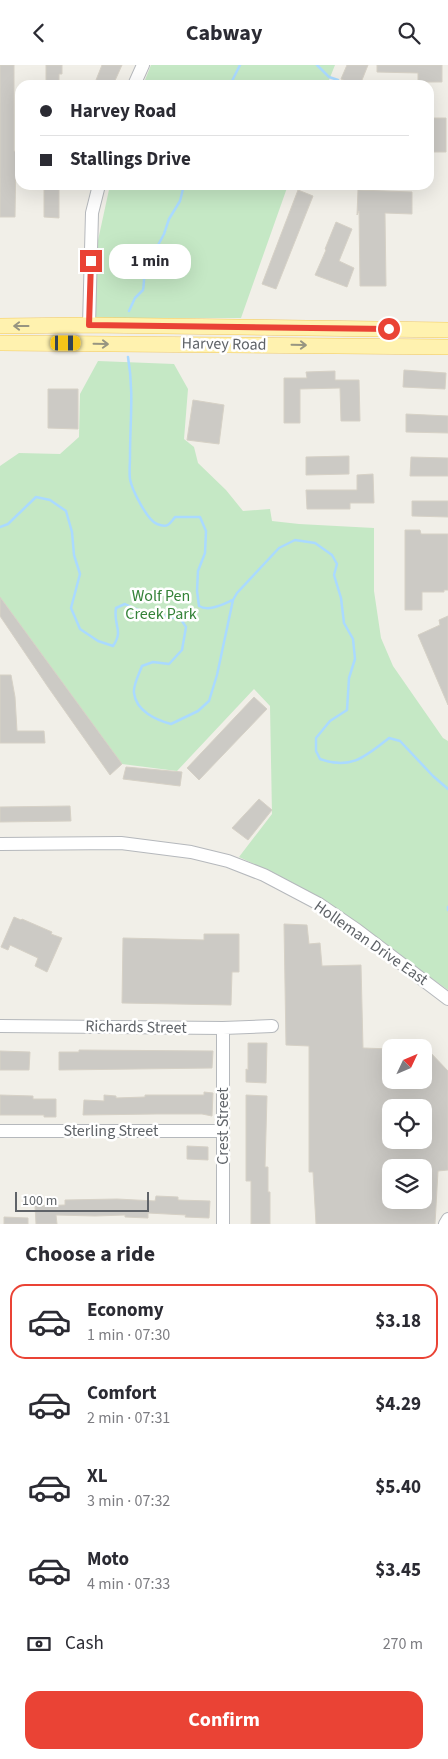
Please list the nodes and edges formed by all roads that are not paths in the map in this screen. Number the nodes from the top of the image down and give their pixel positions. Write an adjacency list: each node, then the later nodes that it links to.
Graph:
1 (143, 65): 2 (street)
2 (136, 80)
3 (99, 190): 4 (street)
4 (89, 325): 5 (main road, Harvey Road, one-way to 5); 6 (main road, Harvey Road)
5 (0, 326)
6 (255, 328): 7 (main road, Harvey Road); 10 (main road)
7 (425, 330): 8 (main road, Harvey Road); 11 (main road)
8 (448, 330)
9 (0, 343): 10 (main road, Harvey Road, one-way to 10)
10 (200, 344): 11 (main road, Harvey Road, one-way to 11)
11 (367, 346): 12 (main road, Harvey Road)
12 (448, 347)
13 (0, 844): 14 (street, Holleman Drive East)
14 (448, 999)
15 (0, 1026): 17 (street, Richards Street)
16 (272, 1026): 17 (street, Richards Street)
17 (223, 1029): 19 (street, Crest Street)
18 (0, 1131): 19 (street, Sterling Street)
19 (222, 1131): 21 (street, Crest Street)
20 (448, 1219): 22 (street)
21 (223, 1224)
22 (445, 1224)

